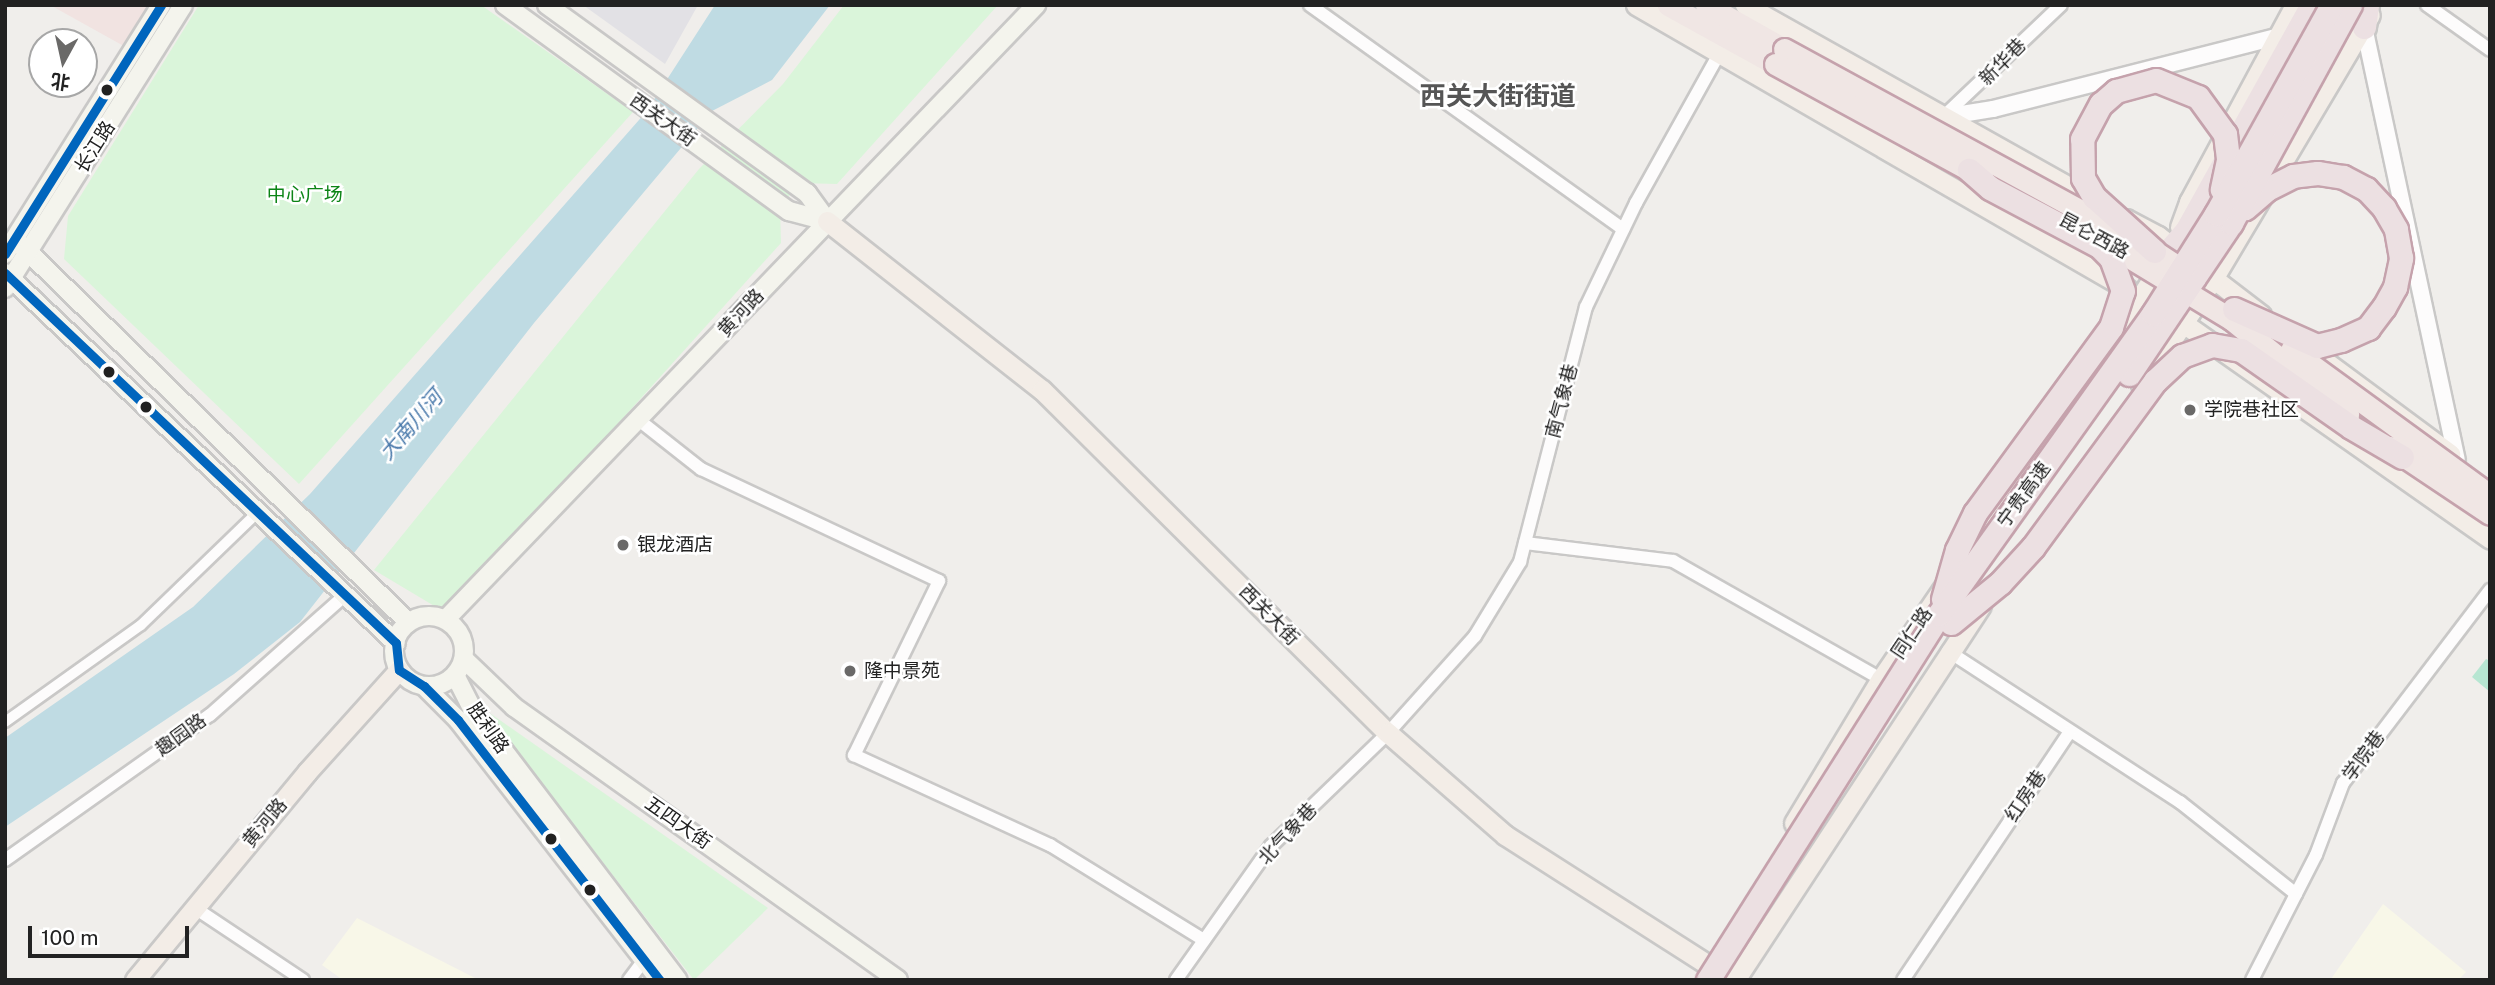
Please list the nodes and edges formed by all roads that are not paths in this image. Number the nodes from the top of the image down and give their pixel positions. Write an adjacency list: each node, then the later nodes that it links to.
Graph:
1 (161, 5): 30 (main road, 长江路)
2 (183, 5): 32 (main road, 长江路)
3 (505, 5): 28 (main road, 西关大街)
4 (547, 5): 28 (main road, 西关大街)
5 (1036, 5): 28 (main road, 黄河路)
6 (1310, 5): 29 (street)
7 (1636, 5): 23 (main road)
8 (1706, 5): 21 (highway, 昆仑西路)
9 (1726, 5): 21 (main road)
10 (1745, 5): 21 (main road)
11 (2061, 5): 25 (street, 新华巷)
12 (2295, 5): 20 (main road, 同仁路)
13 (2312, 5): 31 (highway)
14 (2332, 5): 27 (highway, 宁贵高速, bridge)
15 (2350, 5): 27 (highway, 宁贵高速, bridge)
16 (2376, 5): 19 (main road, 同仁路)
17 (2427, 5): 22 (street)
18 (1669, 6): 21 (highway, 昆仑西路); 24 (main road)
19 (2365, 16): 34 (main road, 同仁路); 40 (street)
20 (2279, 36): 25 (street); 31 (main road, 同仁路)
21 (1783, 48): 25 (main road); 26 (highway, 昆仑西路, bridge); 31 (highway, 昆仑西路, bridge)
22 (2490, 50)
23 (1718, 54): 24 (main road); 29 (street, 南气象巷)
24 (1793, 96): 35 (main road)
25 (1943, 117): 31 (main road)
26 (1969, 170): 39 (highway, 昆仑西路, bridge); 49 (highway, bridge)
27 (2224, 219): 31 (highway, bridge); 36 (highway, bridge); 49 (highway, 宁贵高速, bridge)
28 (827, 221): 38 (main road, 黄河路); 59 (main road, 西关大街)
29 (1623, 229): 46 (street, 南气象巷)
30 (10, 247): 32 (main road)
31 (2163, 249): 34 (main road); 35 (main road, 同仁路); 36 (highway, 昆仑西路, bridge)
32 (29, 253): 33 (main road, 长江路); 51 (main road)
33 (7, 279): 44 (main road)
34 (2213, 279): 37 (main road, 同仁路); 40 (main road)
35 (2142, 297): 37 (main road); 56 (main road, 同仁路)
36 (2234, 309): 42 (highway, 昆仑西路, bridge)
37 (2185, 324): 45 (main road); 53 (main road, 同仁路)
38 (640, 421): 50 (main road, 黄河路); 64 (street)
39 (2402, 457): 43 (highway, 昆仑西路, bridge); 49 (highway, bridge)
40 (2457, 459): 41 (main road)
41 (2490, 484)
42 (2490, 495)
43 (2490, 514)
44 (262, 518): 48 (main road); 58 (street)
45 (2490, 539)
46 (1525, 543): 56 (street); 59 (street, 南气象巷)
47 (2490, 590): 62 (street, 学院巷)
48 (341, 593): 52 (main road); 61 (street, 趣园路)
49 (1945, 618): 66 (highway, 宁贵高速, bridge)
50 (446, 620): 51 (main road); 54 (main road)
51 (408, 622): 52 (main road)
52 (396, 643): 55 (main road)
53 (1948, 651): 60 (street); 74 (main road, 同仁路)
54 (460, 667): 57 (main road); 65 (main road, 胜利路); 72 (main road, 五四大街)
55 (399, 670): 57 (main road); 63 (main road, 黄河路)
56 (1881, 679): 66 (main road, 同仁路)
57 (424, 686): 65 (main road, 胜利路)
58 (5, 722)
59 (1388, 733): 64 (street, 北气象巷); 66 (main road, 西关大街)
60 (2068, 733): 62 (street); 75 (street, 红房巷)
61 (5, 860)
62 (2296, 894): 76 (street, 学院巷)
63 (195, 908): 67 (main road, 黄河路); 68 (street)
64 (1204, 940): 73 (street, 北气象巷)
65 (649, 953): 69 (street); 70 (main road, 胜利路); 71 (main road, 胜利路)
66 (1710, 976): 74 (main road, 西关大街)
67 (135, 980)
68 (303, 980)
69 (629, 980)
70 (660, 980)
71 (678, 980)
72 (898, 980)
73 (1176, 980)
74 (1733, 980)
75 (1903, 980)
76 (2252, 980)

